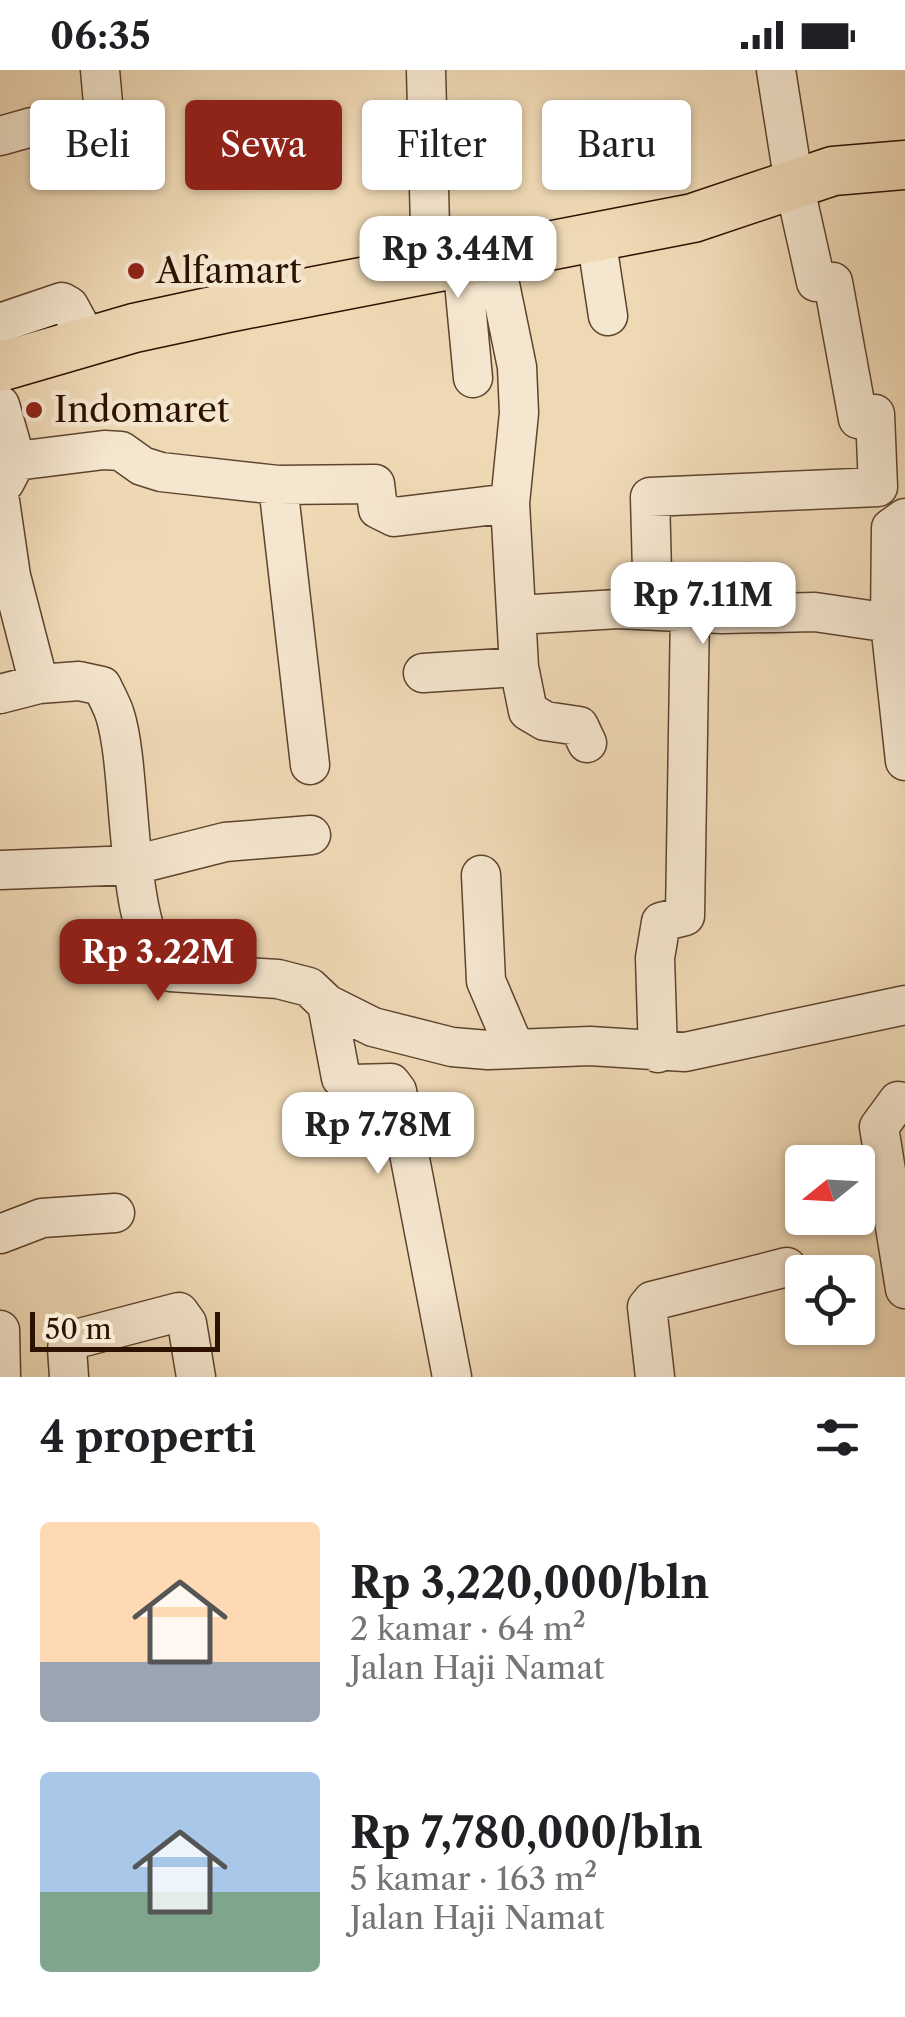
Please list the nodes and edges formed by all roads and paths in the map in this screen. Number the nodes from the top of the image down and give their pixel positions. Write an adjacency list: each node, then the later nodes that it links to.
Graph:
1 (100, 70): 4 (street)
2 (426, 70): 8 (street)
3 (776, 70): 6 (street)
4 (103, 100)
5 (905, 164): 6 (main road)
6 (797, 191): 7 (main road); 20 (street)
7 (596, 237): 8 (main road); 9 (street)
8 (462, 261): 11 (main road); 13 (street); 18 (street)
9 (608, 316)
10 (0, 323): 11 (street)
11 (88, 341): 12 (main road)
12 (0, 367)
13 (473, 378)
14 (0, 404): 15 (street)
15 (16, 461): 16 (street); 17 (street)
16 (278, 485): 18 (street); 30 (street)
17 (0, 500): 26 (street)
18 (510, 504): 22 (street)
19 (905, 518): 23 (street)
20 (652, 609): 21 (street); 22 (street)
21 (690, 612): 23 (street); 38 (street)
22 (517, 614): 24 (street)
23 (890, 623): 29 (street)
24 (518, 667): 25 (street); 28 (street)
25 (422, 672)
26 (40, 684): 27 (street); 32 (street)
27 (0, 694)
28 (587, 743)
29 (905, 762)
30 (310, 765)
31 (311, 836): 32 (street)
32 (134, 865): 33 (street); 35 (street)
33 (0, 870)
34 (480, 876): 37 (street)
35 (328, 1004): 37 (street); 49 (street)
36 (905, 1005): 38 (street)
37 (515, 1049): 38 (street)
38 (658, 1053)
39 (898, 1101): 43 (street)
40 (115, 1213): 41 (street)
41 (0, 1234)
42 (785, 1268): 45 (street)
43 (905, 1288)
44 (0, 1330): 46 (street)
45 (644, 1375)
46 (1, 1377)
47 (69, 1377): 48 (street)
48 (196, 1377)
49 (452, 1377)

